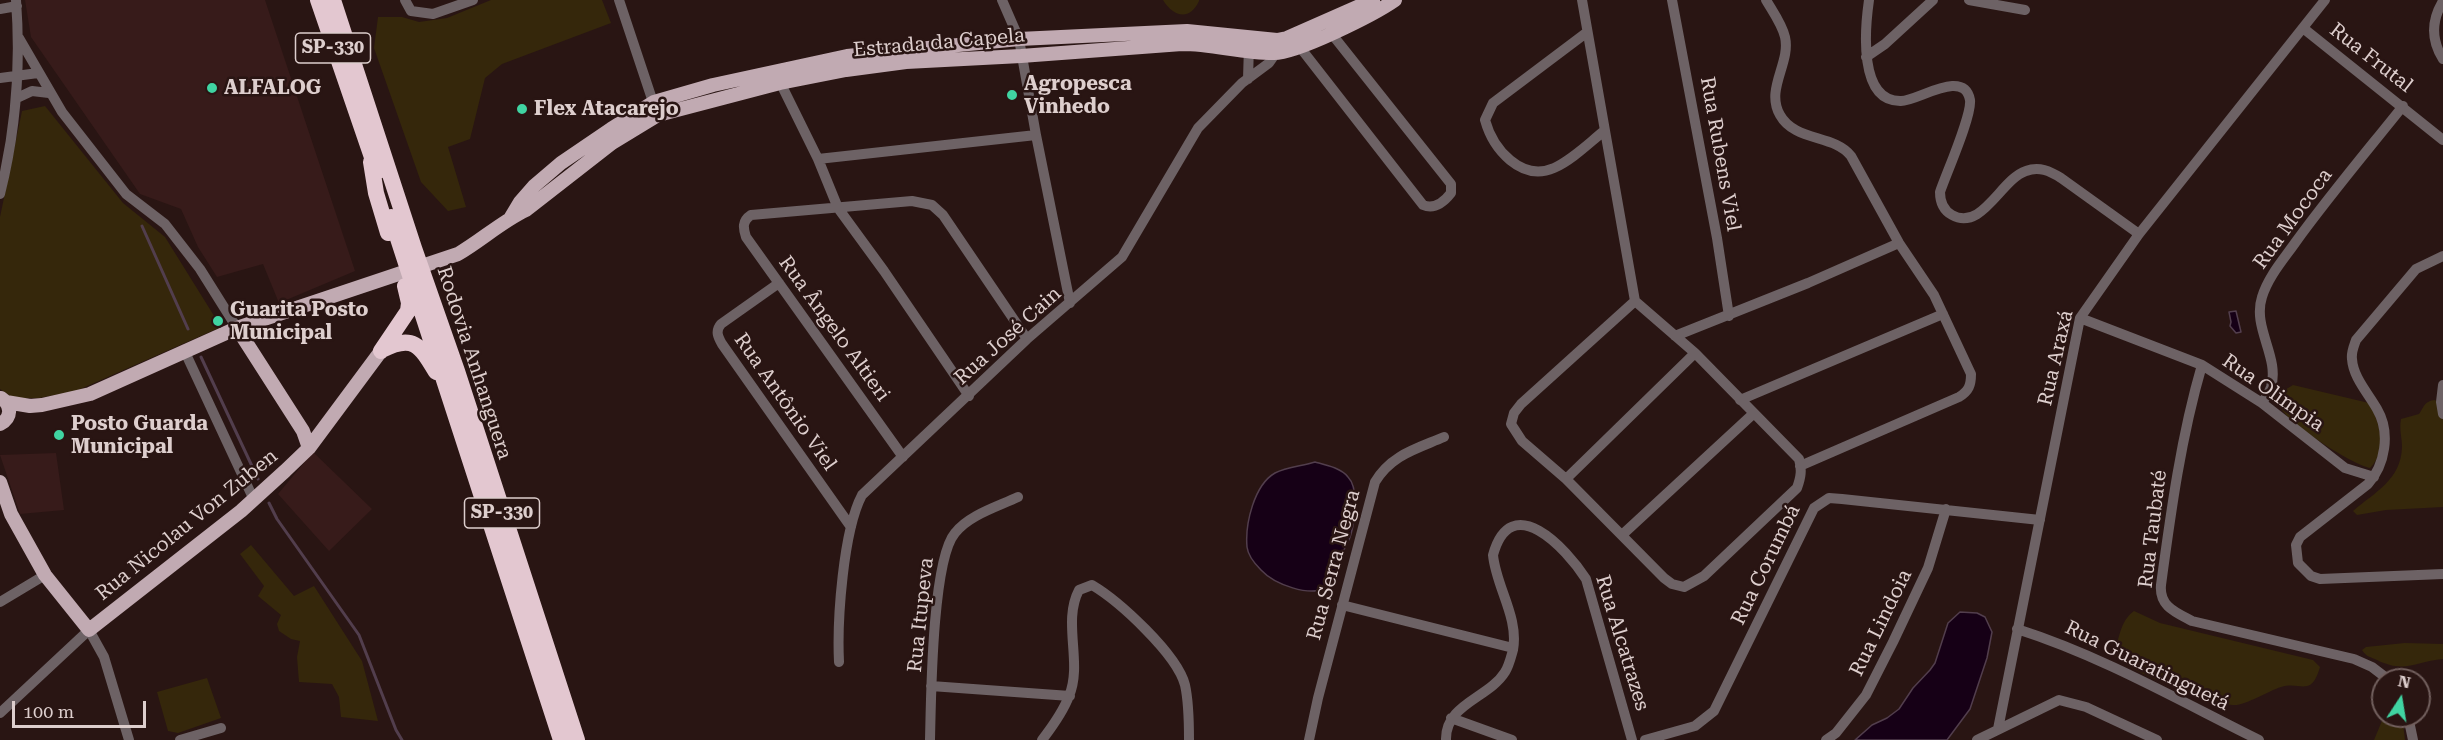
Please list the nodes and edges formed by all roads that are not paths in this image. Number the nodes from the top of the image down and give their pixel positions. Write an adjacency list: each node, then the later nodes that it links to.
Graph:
1 (318, 0): 52 (highway, Rodovia Anhanguera / SP-330)
2 (333, 0): 52 (highway, Rodovia Anhanguera / SP-330)
3 (405, 0): 4 (street)
4 (473, 0)
5 (619, 0): 43 (street)
6 (1002, 0): 26 (street)
7 (1373, 0): 25 (main road, Estrada da Capela)
8 (1395, 0): 22 (main road, Estrada da Capela)
9 (1593, 0): 16 (street)
10 (1672, 0): 59 (street, Rua Rubens Viel)
11 (1766, 0): 51 (street)
12 (1869, 0): 31 (street)
13 (1934, 0): 31 (street)
14 (1969, 0): 20 (street)
15 (2325, 0): 21 (street, Rua Araxá)
16 (1582, 1): 23 (street)
17 (2443, 1): 32 (street)
18 (16, 3): 19 (street); 24 (street)
19 (0, 9)
20 (2025, 10)
21 (2303, 28): 42 (street, Rua Frutal); 50 (street, Rua Araxá)
22 (1331, 33): 27 (main road, Estrada da Capela); 27 (street)
23 (1586, 33): 44 (street); 44 (street)
24 (19, 38): 35 (street); 36 (street)
25 (1256, 38): 26 (main road, Estrada da Capela); 28 (street)
26 (1019, 39): 30 (street); 37 (main road, Estrada da Capela)
27 (1299, 46): 29 (main road, Estrada da Capela)
28 (1247, 50): 29 (main road, Estrada da Capela); 30 (main road, Estrada da Capela); 33 (street)
29 (1276, 53): 34 (street, Rua José Cain)
30 (1021, 56): 37 (main road, Estrada da Capela); 45 (street)
31 (1866, 57): 50 (street)
32 (2443, 59)
33 (1248, 65): 34 (street); 39 (street)
34 (1260, 71): 39 (street, Rua José Cain)
35 (38, 73): 36 (street); 40 (street)
36 (18, 75): 38 (street); 41 (street)
37 (777, 77): 43 (main road, Estrada da Capela); 47 (street)
38 (0, 78)
39 (1248, 79): 57 (street, Rua José Cain)
40 (49, 93): 41 (street); 61 (street)
41 (17, 98): 48 (street)
42 (2403, 106): 46 (street, Rua Frutal); 71 (street, Rua Mococa)
43 (656, 109): 61 (main road, Estrada da Capela)
44 (1604, 131): 56 (street)
45 (1036, 135): 47 (street); 57 (street)
46 (2443, 140)
47 (818, 159): 49 (street)
48 (0, 192)
49 (837, 208): 54 (street, Rua Ângelo Altieri); 63 (street); 69 (street)
50 (2139, 234): 60 (street, Rua Araxá)
51 (1899, 243): 58 (street); 59 (street)
52 (404, 252): 55 (highway, Rodovia Anhanguera / SP-330)
53 (2443, 256): 82 (street)
54 (779, 283): 80 (street, Rua Ângelo Altieri); 89 (street, Rua Antônio Viel)
55 (416, 290): 64 (highway); 73 (highway, Rodovia Anhanguera / SP-330); 109 (highway, Rodovia Anhanguera / SP-330)
56 (1635, 301): 62 (street); 83 (street)
57 (1070, 303): 63 (street, Rua José Cain)
58 (1943, 314): 70 (street); 81 (street)
59 (1729, 316): 62 (street)
60 (2080, 318): 67 (street, Rua Olimpia); 88 (street, Rua Araxá)
61 (237, 328): 65 (main road, Estrada da Capela); 77 (main road)
62 (1675, 336): 66 (street)
63 (1028, 339): 69 (street, Rua José Cain)
64 (381, 351): 73 (highway); 76 (main road, Rua Nicolau Von Zuben)
65 (185, 352): 72 (main road, Estrada da Capela); 86 (street)
66 (1695, 353): 70 (street); 83 (street)
67 (2202, 365): 71 (street, Rua Olimpia); 99 (street, Rua Taubaté)
68 (2443, 385): 75 (street)
69 (969, 396): 80 (street, Rua José Cain)
70 (1740, 400): 74 (street)
71 (2262, 403): 82 (street, Rua Olimpia)
72 (4, 410)
73 (456, 413): 108 (highway, Rodovia Anhanguera / SP-330)
74 (1754, 414): 81 (street); 90 (street)
75 (2443, 414)
76 (329, 422): 77 (main road); 79 (main road, Rua Nicolau Von Zuben)
77 (303, 431): 79 (main road)
78 (1444, 437): 94 (street, Rua Serra Negra)
79 (309, 448): 86 (main road, Rua Nicolau Von Zuben)
80 (903, 457): 89 (street, Rua José Cain)
81 (1800, 462): 90 (street)
82 (2374, 477): 91 (street)
83 (1566, 479): 90 (street)
84 (0, 482): 92 (main road)
85 (1018, 497): 100 (street, Rua Itupeva)
86 (254, 500): 96 (main road, Rua Nicolau Von Zuben)
87 (1946, 509): 88 (street, Rua Corumbá); 117 (street, Rua Corumbá); 118 (street, Rua Lindoia)
88 (2040, 520): 95 (street, Rua Araxá)
89 (851, 527): 98 (street, Rua José Cain)
90 (1622, 536)
91 (2443, 574)
92 (45, 575): 93 (street); 96 (main road)
93 (0, 602)
94 (1342, 605): 97 (street); 113 (street, Rua Serra Negra)
95 (2017, 629): 105 (street, Rua Araxá); 121 (street, Rua Guaratinguetá)
96 (89, 630): 102 (street, Rua Nicolau Von Zuben); 106 (street)
97 (1513, 648): 103 (street, Rua Alcatrazes); 116 (street, Rua Alcatrazes)
98 (839, 662)
99 (2373, 668)
100 (931, 686): 101 (street); 110 (street, Rua Itupeva)
101 (1070, 696): 111 (street); 112 (street)
102 (0, 712)
103 (1451, 718): 114 (street); 115 (street)
104 (221, 728): 107 (street)
105 (1998, 729): 119 (street); 120 (street)
106 (129, 740)
107 (180, 740)
108 (561, 740)
109 (577, 740)
110 (930, 740)
111 (1042, 740)
112 (1189, 740)
113 (1309, 740)
114 (1446, 740)
115 (1512, 740)
116 (1632, 740)
117 (1645, 740)
118 (1826, 740)
119 (1977, 740)
120 (2157, 740)
121 (2259, 740)

